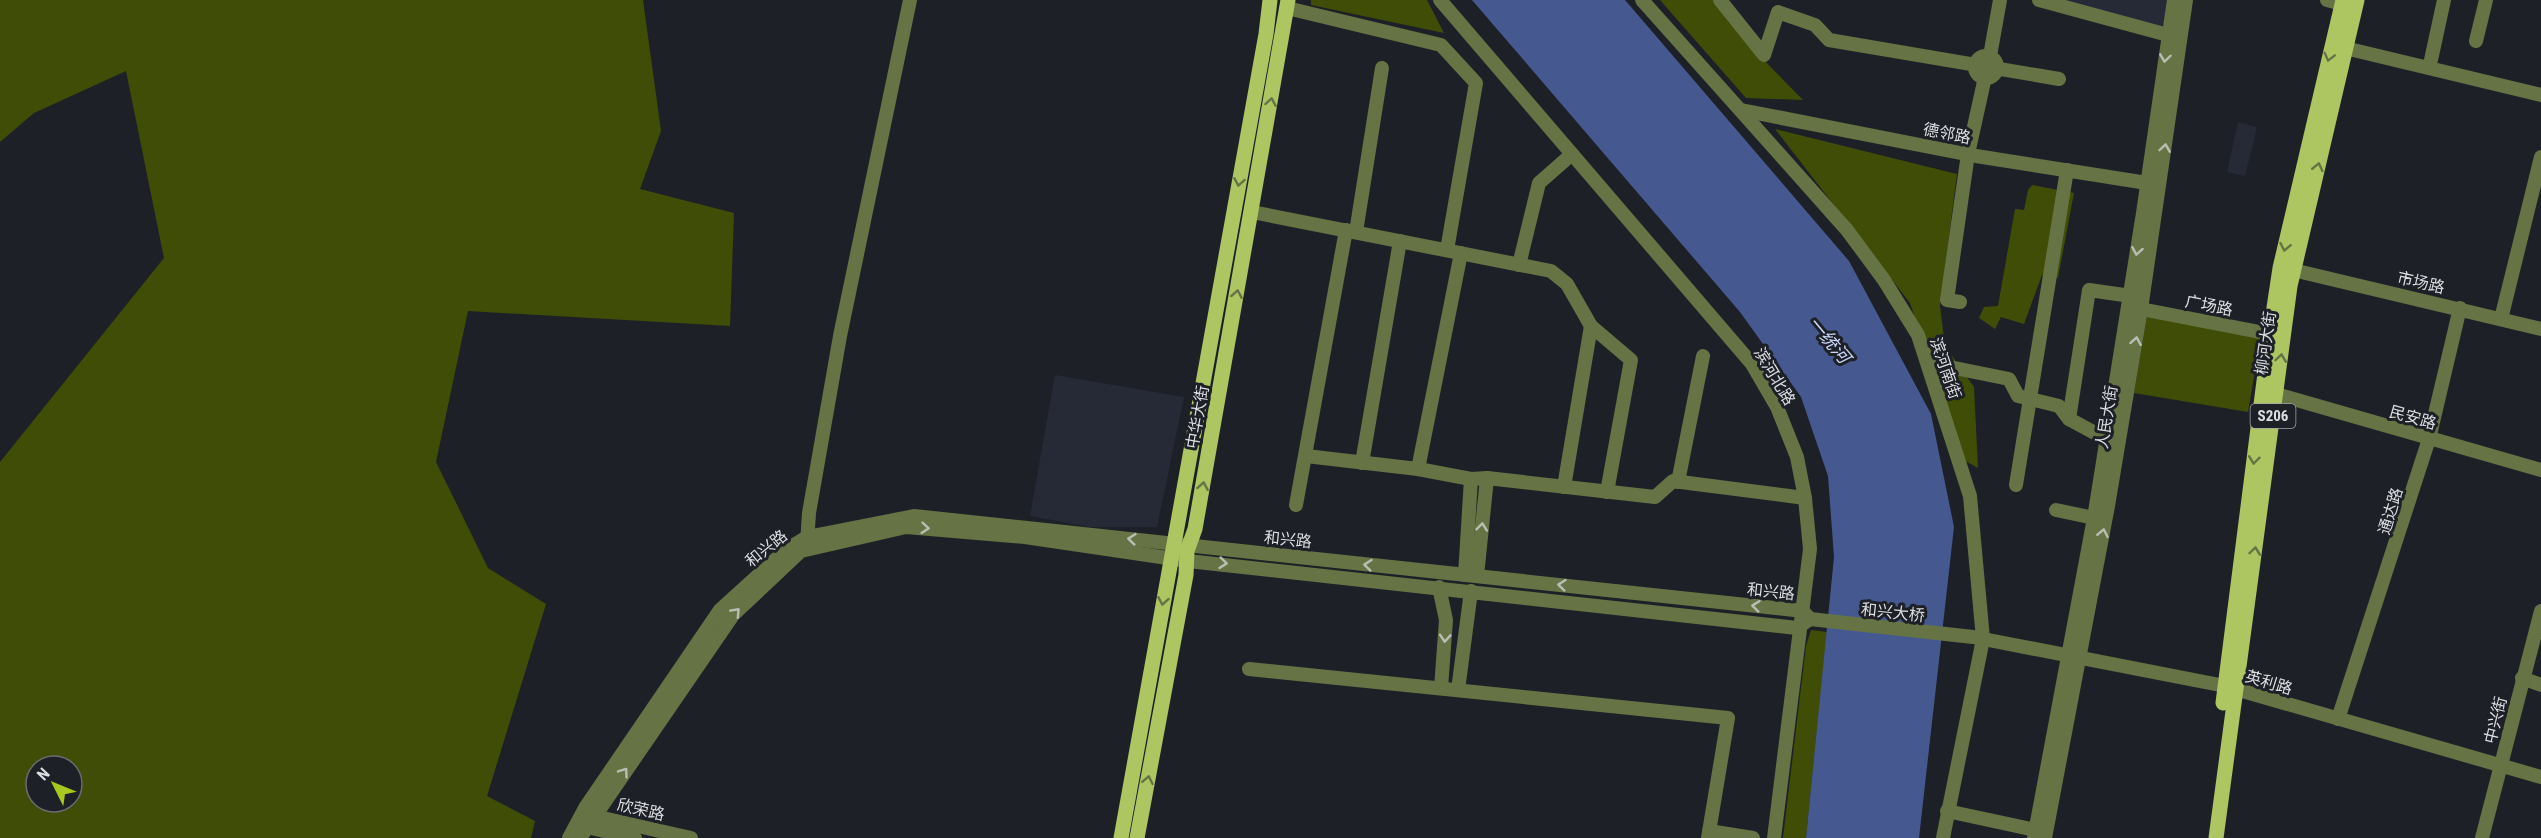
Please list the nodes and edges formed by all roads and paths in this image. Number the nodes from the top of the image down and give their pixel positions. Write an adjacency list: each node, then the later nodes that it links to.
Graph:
1 (910, 0): 65 (street)
2 (1270, 0): 66 (main road, 中华大街, one-way to 66)
3 (1440, 0): 26 (street, 滨河北路)
4 (1642, 0): 25 (street, 滨河南街)
5 (1720, 0): 19 (street)
6 (2000, 0): 17 (street)
7 (2039, 0): 14 (street)
8 (2174, 0): 14 (street, 人民大街)
9 (2186, 0): 37 (street, 人民大街, one-way to 9)
10 (2444, 0): 18 (street)
11 (2486, 0): 15 (street)
12 (2342, 1): 16 (main road, 柳河大街 / S206); 43 (main road, 柳河大街 / S206, one-way to 43)
13 (1288, 4): 31 (main road, 中华大街, one-way to 13); 34 (street)
14 (2168, 35): 30 (street, 人民大街, one-way to 30)
15 (2476, 41)
16 (2346, 44): 18 (street); 24 (street); 36 (main road, 柳河大街 / S206, one-way to 16)
17 (1990, 56): 19 (street); 21 (street)
18 (2431, 60): 23 (street)
19 (1976, 65): 21 (street)
20 (1382, 68): 32 (street)
21 (1991, 73): 22 (street); 27 (street)
22 (2059, 79)
23 (2541, 86)
24 (2541, 95)
25 (1741, 110): 27 (street, 德邻路); 73 (street, 滨河南街)
26 (1572, 154): 35 (street); 61 (street, 滨河北路)
27 (1968, 154): 29 (street, 德邻路); 38 (street)
28 (2541, 157): 40 (street)
29 (2067, 170): 30 (street, 德邻路); 47 (street)
30 (2147, 183): 37 (street, 人民大街, one-way to 37)
31 (1252, 213): 32 (street); 66 (main road, 中华大街, one-way to 31)
32 (1351, 231): 33 (street); 51 (street)
33 (1400, 241): 34 (street); 52 (street)
34 (1454, 252): 35 (street); 53 (street)
35 (1519, 265): 41 (street)
36 (2293, 270): 39 (street, 市场路); 46 (main road, 柳河大街 / S206, one-way to 36)
37 (2138, 301): 43 (street, 广场路); 48 (street, 广场路); 50 (street, 人民大街)
38 (1960, 302)
39 (2460, 308): 40 (street, 市场路); 49 (street, 通达路)
40 (2500, 319): 42 (street, 市场路)
41 (1591, 326): 59 (street); 60 (street)
42 (2541, 329)
43 (2270, 334): 78 (main road, 柳河大街 / S206, one-way to 78)
44 (1703, 356): 57 (street)
45 (1930, 363): 47 (street)
46 (2276, 394): 49 (street, 民安路); 78 (main road, 柳河大街 / S206, one-way to 46)
47 (2029, 399): 48 (street); 58 (street)
48 (2069, 419): 50 (street)
49 (2429, 439): 54 (street, 民安路); 81 (street, 通达路)
50 (2113, 440): 64 (street, 人民大街); 74 (street, 人民大街, one-way to 50)
51 (1306, 456): 52 (street); 62 (street)
52 (1362, 463): 53 (street)
53 (1418, 470): 56 (street)
54 (2541, 470)
55 (1487, 478): 56 (street); 59 (street); 68 (street, one-way to 55)
56 (1471, 479): 68 (street)
57 (1678, 482): 60 (street); 61 (street)
58 (2016, 485)
59 (1564, 486): 60 (street)
60 (1607, 492)
61 (1805, 498): 72 (street, 滨河北路)
62 (1296, 504)
63 (2056, 510): 64 (street)
64 (2094, 518): 74 (street, 人民大街)
65 (807, 543): 66 (street, 和兴路); 85 (street, 和兴路)
66 (1178, 548): 67 (main road, 中华大街); 68 (street, 和兴路, one-way to 66); 91 (main road, 中华大街, one-way to 91)
67 (1188, 561): 69 (street, 和兴路, one-way to 69); 92 (main road, 中华大街, one-way to 67)
68 (1471, 576): 72 (street, 和兴路, one-way to 68)
69 (1439, 587): 70 (street, 和兴路); 79 (street, one-way to 79)
70 (1471, 591): 72 (street, 和兴路); 80 (street)
71 (2541, 611): 76 (street, 中兴街)
72 (1804, 619): 73 (street, 和兴大桥); 94 (street, 滨河北路)
73 (1978, 638): 74 (street, 英利路); 84 (street, 滨河南街)
74 (2072, 656): 78 (street, 英利路); 87 (street, 人民大街)
75 (1249, 669): 79 (street)
76 (2522, 678): 77 (street); 82 (street, 中兴街)
77 (2541, 685)
78 (2230, 687): 81 (street, 英利路); 96 (main road, 柳河大街 / S206); 97 (main road, 柳河大街 / S206)
79 (1441, 688): 80 (street)
80 (1458, 690): 86 (street)
81 (2338, 719): 82 (street, 英利路)
82 (2501, 765): 83 (street, 英利路); 98 (street, 中兴街)
83 (2541, 777)
84 (1947, 811): 87 (street); 95 (street, 滨河南街)
85 (585, 822): 88 (street, 和兴路); 89 (street, 欣荣路); 90 (street, 欣荣路)
86 (1708, 835): 93 (street)
87 (2038, 836)
88 (569, 838)
89 (634, 838)
90 (692, 838)
91 (1121, 838)
92 (1137, 838)
93 (1753, 838)
94 (1774, 838)
95 (1943, 838)
96 (2205, 838)
97 (2216, 838)
98 (2482, 838)

